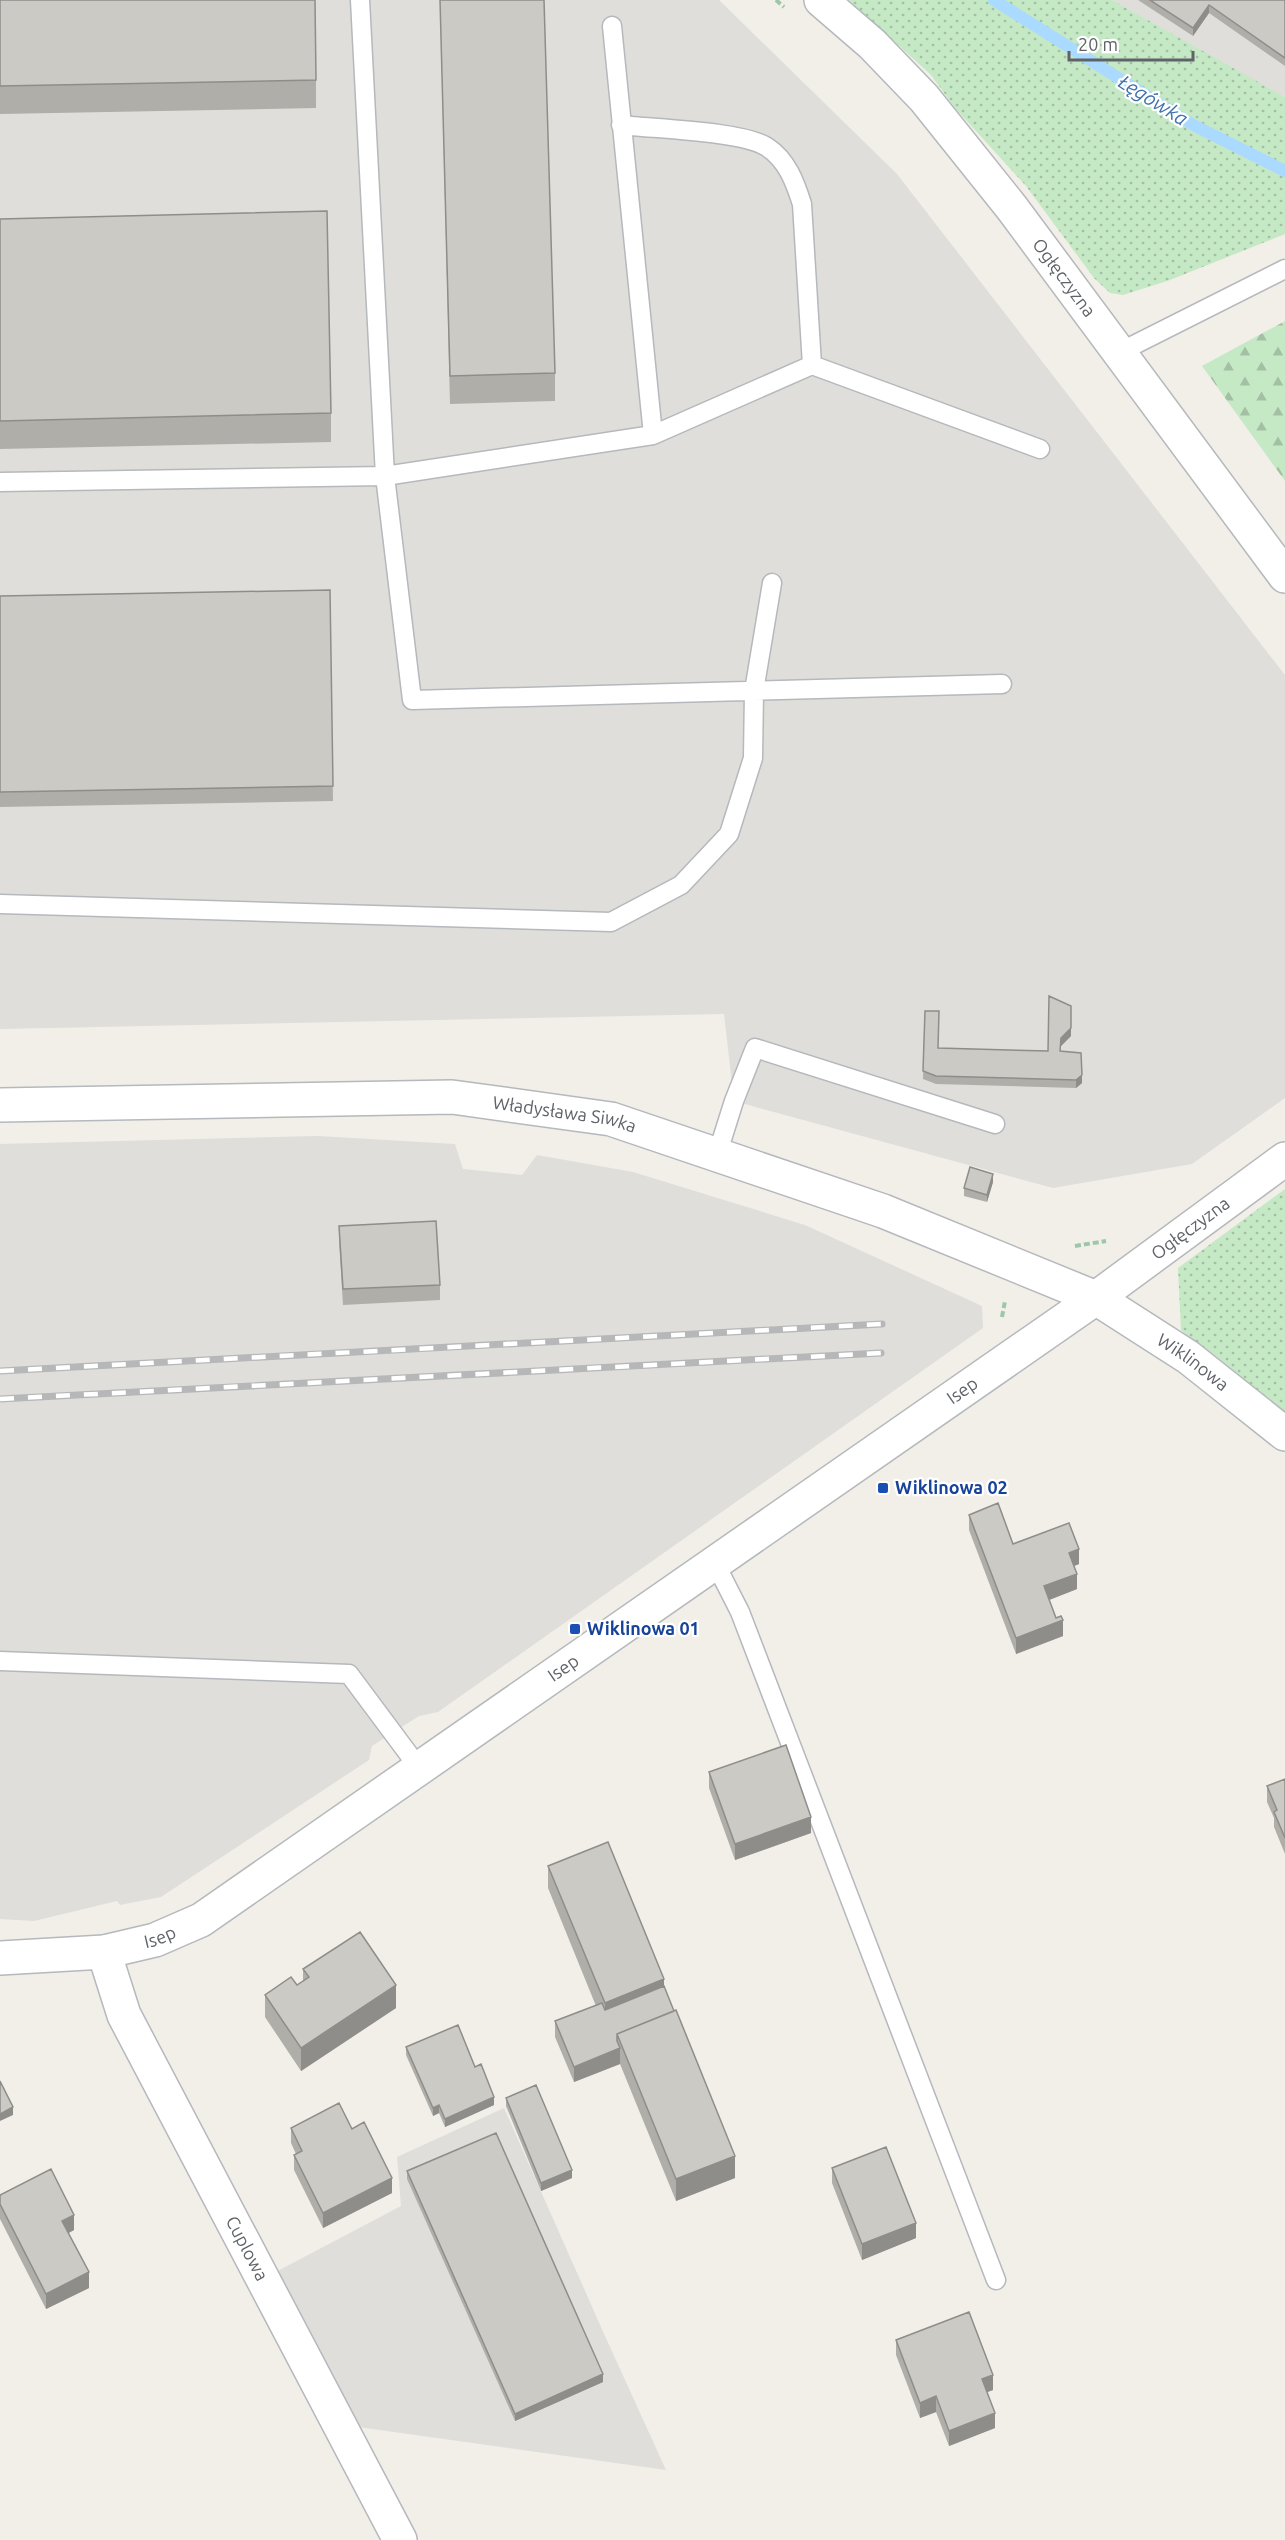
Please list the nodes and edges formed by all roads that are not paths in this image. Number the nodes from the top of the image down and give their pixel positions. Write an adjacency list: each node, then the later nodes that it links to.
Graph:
1 (360, 0): 10 (lane)
2 (821, 0): 6 (street, Ogłęczyzna)
3 (612, 26): 4 (lane)
4 (621, 125): 7 (lane); 8 (lane)
5 (1285, 269): 6 (lane)
6 (1119, 353): 12 (street, Ogłęczyzna)
7 (812, 365): 8 (lane); 9 (lane)
8 (653, 435): 10 (lane)
9 (1040, 449)
10 (385, 476): 11 (lane); 15 (lane)
11 (0, 482)
12 (1285, 576)
13 (772, 583): 15 (lane)
14 (1002, 684): 15 (lane)
15 (754, 691): 16 (lane)
16 (0, 904)
17 (0, 1105): 19 (street, Władysława Siwka)
18 (995, 1124): 19 (lane)
19 (717, 1155): 21 (street, Władysława Siwka)
20 (1285, 1159): 21 (street, Ogłęczyzna)
21 (1096, 1298): 22 (street, Wiklinowa); 23 (street, Isep)
22 (1285, 1434)
23 (715, 1563): 25 (street, Isep); 28 (lane)
24 (0, 1660): 25 (lane)
25 (419, 1768): 26 (street, Isep)
26 (104, 1952): 27 (street, Isep); 29 (street, Cuplowa)
27 (0, 1958)
28 (996, 2280)
29 (400, 2540)

